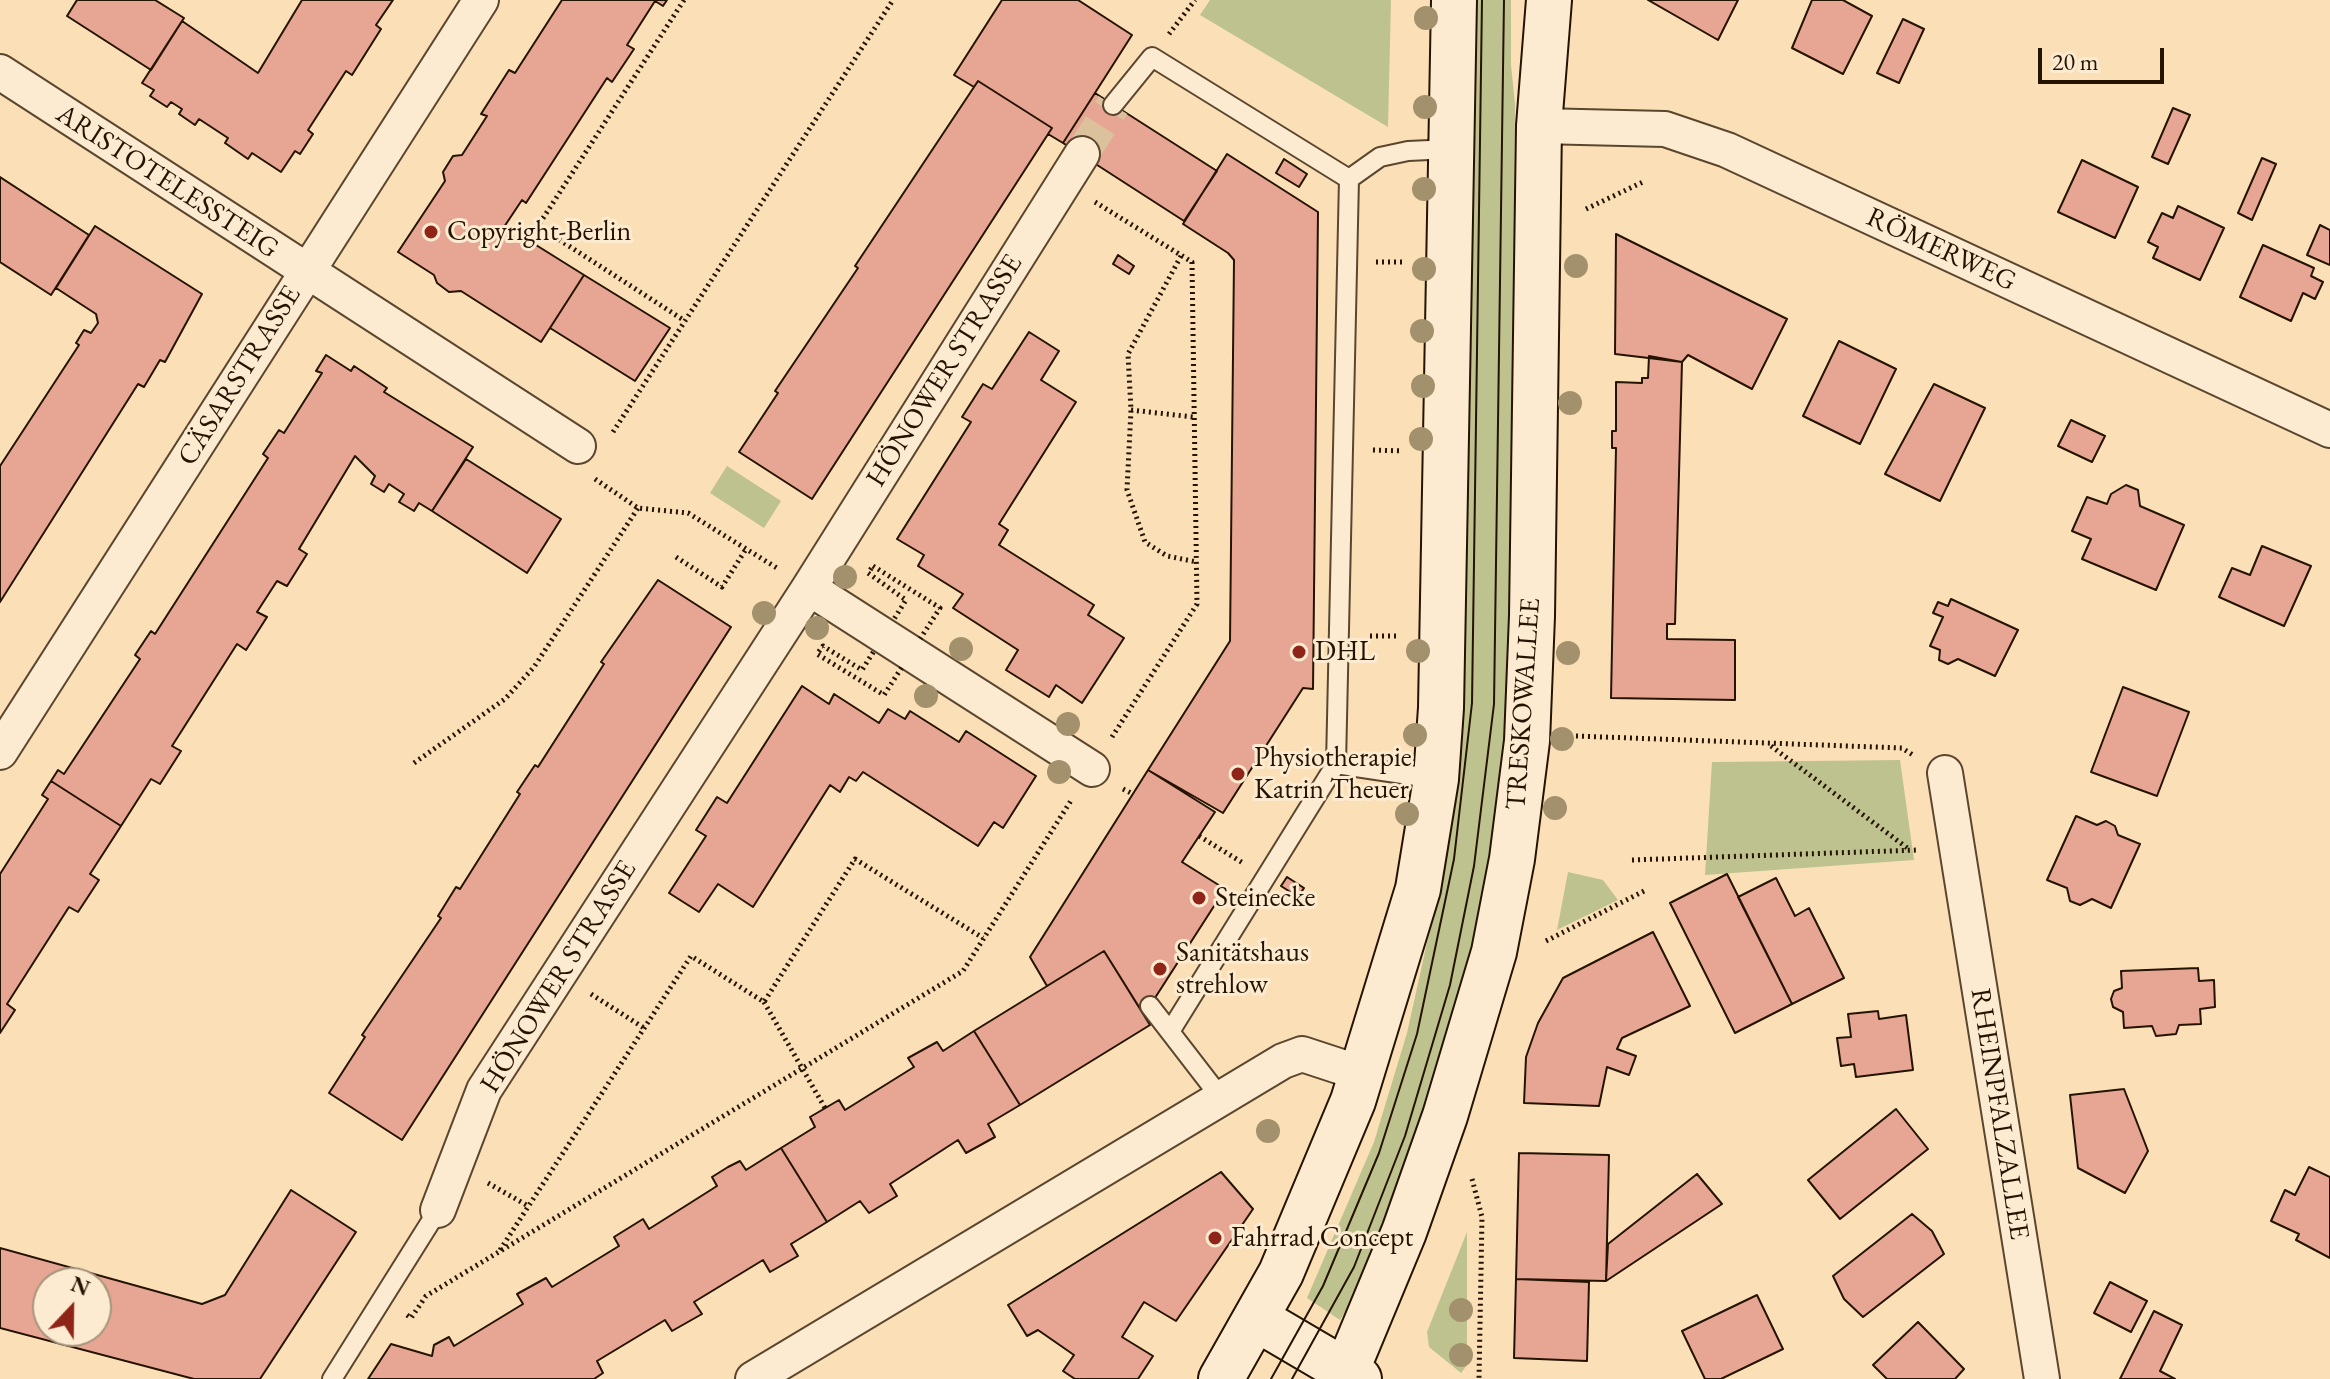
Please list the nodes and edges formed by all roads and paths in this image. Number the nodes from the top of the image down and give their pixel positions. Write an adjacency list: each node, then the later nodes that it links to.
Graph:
1 (481, 0): 19 (street, CÄSARSTRASSE)
2 (684, 0): 20 (path)
3 (893, 0): 20 (path)
4 (1187, 0): 5 (path)
5 (1195, 0)
6 (1454, 0): 11 (main road)
7 (1549, 0): 10 (main road, TRESKOWALLEE)
8 (0, 72): 19 (street, ARISTOTELESSTEIG)
9 (1113, 105): 13 (lane)
10 (1539, 126): 23 (street, RÖMERWEG); 67 (main road, TRESKOWALLEE)
11 (1451, 149): 13 (lane); 44 (main road)
12 (1073, 168): 16 (path); 32 (street, HÖNOWER STRASSE)
13 (1349, 179): 41 (lane)
14 (1645, 181): 15 (path)
15 (1586, 209)
16 (1181, 256): 21 (path); 22 (path)
17 (1386, 262): 18 (path)
18 (1406, 262)
19 (305, 273): 25 (street, ARISTOTELESSTEIG); 39 (street, CÄSARSTRASSE)
20 (685, 321): 24 (path)
21 (1131, 410): 22 (path); 31 (path)
22 (1193, 417): 31 (path)
23 (2330, 430)
24 (611, 436)
25 (578, 446): 28 (path)
26 (1385, 450): 27 (path)
27 (1403, 451)
28 (638, 508): 29 (path); 40 (path)
29 (746, 549): 30 (path); 32 (path)
30 (676, 557)
31 (1197, 562): 42 (path)
32 (809, 588): 34 (street); 63 (street, HÖNOWER STRASSE)
33 (931, 622): 34 (path)
34 (884, 636): 42 (street)
35 (1366, 636): 36 (path)
36 (1401, 636)
37 (1576, 736): 38 (path)
38 (1770, 745): 43 (path); 47 (path)
39 (0, 752)
40 (414, 763)
41 (1336, 764): 44 (lane); 49 (lane)
42 (1092, 769): 51 (path)
43 (1945, 773): 46 (street, RHEINPFALZALLEE)
44 (1436, 779): 59 (main road)
45 (1199, 836): 49 (path)
46 (1955, 849): 47 (path); 72 (street, RHEINPFALZALLEE)
47 (1911, 850): 48 (path)
48 (1632, 860)
49 (1266, 877): 57 (lane)
50 (1644, 891): 52 (path)
51 (983, 938): 54 (path); 58 (path)
52 (1546, 941)
53 (595, 997): 56 (path)
54 (764, 1002): 56 (path); 58 (path)
55 (1150, 1006): 57 (lane)
56 (644, 1028): 64 (path)
57 (1171, 1030): 60 (lane)
58 (804, 1067): 61 (path); 64 (path)
59 (1363, 1074): 60 (street); 66 (main road)
60 (1221, 1098): 69 (street)
61 (825, 1108)
62 (1472, 1179): 71 (path)
63 (438, 1210): 68 (lane, HÖNOWER STRASSE)
64 (500, 1251): 65 (path)
65 (411, 1318)
66 (1257, 1319): 67 (main road); 70 (main road)
67 (1349, 1377)
68 (332, 1379)
69 (753, 1379)
70 (1221, 1379)
71 (1479, 1379)
72 (2042, 1379)

